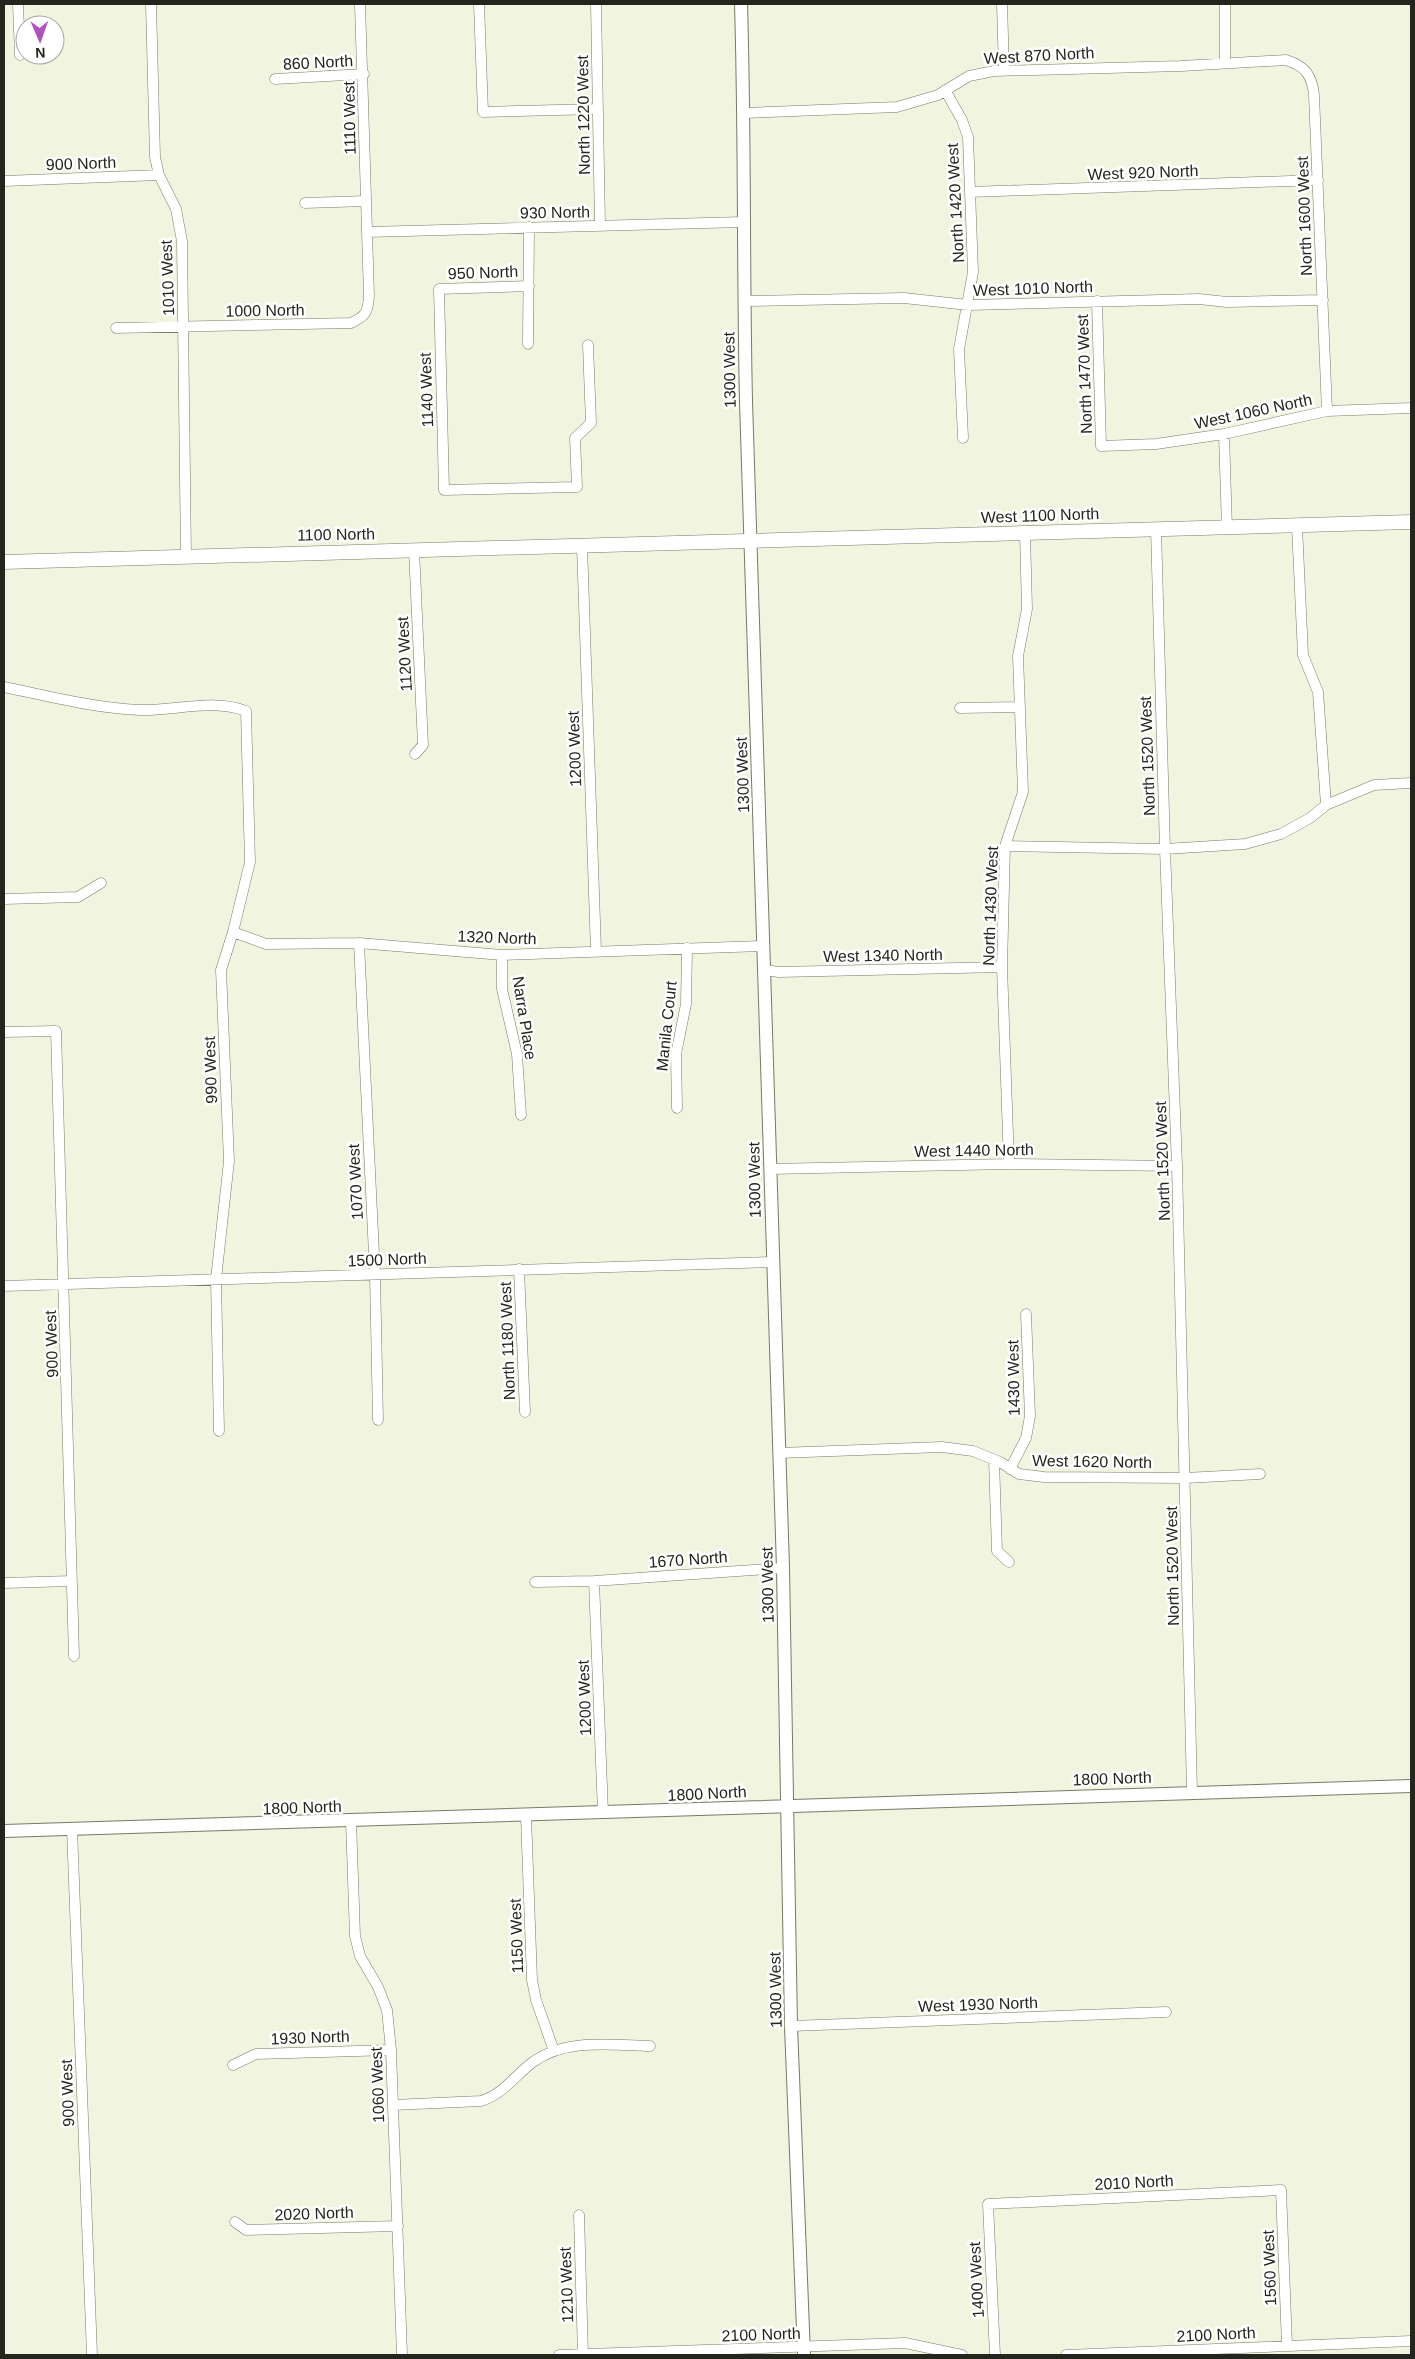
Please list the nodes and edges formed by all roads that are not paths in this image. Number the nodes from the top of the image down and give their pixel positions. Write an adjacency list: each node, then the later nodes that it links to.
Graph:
1 (151, 4): 16 (street, 1010 West)
2 (360, 4): 10 (street, 1110 West)
3 (479, 4): 14 (street)
4 (596, 4): 14 (street, North 1220 West)
5 (741, 4): 15 (street, 1300 West)
6 (1002, 4): 9 (street)
7 (1225, 4): 8 (street)
8 (1225, 63): 9 (street, West 870 North); 11 (street, West 870 North)
9 (1004, 70): 13 (street, West 870 North)
10 (364, 74): 12 (street, 860 North); 20 (street, 1110 West)
11 (1308, 74): 17 (street, North 1600 West)
12 (275, 79)
13 (945, 90): 15 (street, West 870 North); 19 (street, North 1420 West)
14 (597, 109): 23 (street, North 1220 West)
15 (744, 113): 22 (street, 1300 West)
16 (159, 175): 18 (street, 900 North); 32 (street, 1010 West)
17 (1318, 180): 19 (street, West 920 North); 28 (street, North 1600 West)
18 (4, 181)
19 (970, 192): 31 (street, North 1420 West)
20 (366, 201): 21 (street); 25 (street, 1110 West)
21 (305, 203)
22 (743, 222): 23 (street, 930 North); 29 (street, 1300 West)
23 (600, 226): 24 (street, 930 North)
24 (529, 227): 25 (street, 930 North); 26 (street)
25 (367, 232): 32 (street, 1000 North)
26 (528, 286): 27 (street, 950 North); 34 (street)
27 (439, 289): 35 (street, 1140 West)
28 (1323, 300): 30 (street, West 1010 North); 37 (street, North 1600 West)
29 (744, 301): 31 (street, West 1010 North); 46 (street, 1300 West)
30 (1097, 301): 31 (street, West 1010 North); 40 (street, North 1470 West)
31 (968, 305): 39 (street, North 1420 West)
32 (184, 326): 33 (street, 1000 North); 50 (street, 1010 West)
33 (116, 328)
34 (528, 344)
35 (588, 345)
36 (1411, 408): 37 (street, West 1060 North)
37 (1327, 411): 38 (street, West 1060 North)
38 (1224, 434): 40 (street, West 1060 North); 43 (street)
39 (963, 438)
40 (1101, 446)
41 (1411, 522): 42 (main road, West 1100 North)
42 (1297, 526): 43 (main road, West 1100 North); 57 (street)
43 (1227, 528): 44 (main road, West 1100 North)
44 (1156, 529): 45 (main road, West 1100 North); 59 (street, North 1520 West)
45 (1025, 533): 46 (main road, West 1100 North); 53 (street, North 1430 West)
46 (751, 542): 47 (main road, West 1100 North); 64 (street, 1300 West)
47 (669, 544): 48 (main road, 1100 North)
48 (582, 546): 49 (main road, 1100 North); 66 (street, 1200 West)
49 (414, 550): 50 (main road, 1100 North); 55 (street, 1120 West)
50 (186, 556): 51 (main road, 1100 North)
51 (4, 562)
52 (4, 687): 62 (street, 990 West)
53 (1020, 707): 54 (street); 58 (street, North 1430 West)
54 (960, 708)
55 (415, 754)
56 (1411, 783): 57 (street)
57 (1326, 805): 59 (street)
58 (1005, 846): 59 (street); 68 (street, North 1430 West)
59 (1165, 849): 74 (street, North 1520 West)
60 (102, 883): 61 (street)
61 (4, 899)
62 (233, 932): 63 (street, 1320 North); 79 (street, 990 West)
63 (359, 943): 67 (street, 1320 North); 78 (street, 1070 West)
64 (762, 946): 65 (street, 1320 North); 69 (street, 1300 West)
65 (687, 948): 66 (street, 1320 North); 71 (street, Manila Court)
66 (596, 951): 67 (street, 1320 North)
67 (502, 956): 72 (street, Narra Place)
68 (1002, 967): 69 (street, West 1340 North); 73 (street, North 1430 West)
69 (764, 970): 75 (street, 1300 West)
70 (4, 1032): 80 (street, 900 West)
71 (677, 1108)
72 (521, 1115)
73 (1009, 1164): 74 (street, West 1440 North); 75 (street, West 1440 North)
74 (1177, 1166): 90 (street, North 1520 West)
75 (770, 1169): 76 (street, 1300 West)
76 (772, 1262): 77 (street, 1500 North); 86 (street, 1300 West)
77 (519, 1269): 78 (street, 1500 North); 83 (street, North 1180 West)
78 (375, 1275): 79 (street, 1500 North); 84 (street, 1070 West)
79 (216, 1279): 80 (street, 1500 North); 85 (street, 990 West)
80 (65, 1285): 81 (street, 1500 North); 94 (street, 900 West)
81 (4, 1286)
82 (1026, 1314): 88 (street, 1430 West)
83 (525, 1412)
84 (378, 1420)
85 (219, 1431)
86 (779, 1453): 87 (street, West 1620 North); 92 (street, 1300 West)
87 (994, 1460): 88 (street, West 1620 North); 91 (street)
88 (1010, 1468): 90 (street, West 1620 North)
89 (1260, 1474): 90 (street, West 1620 North)
90 (1185, 1478): 99 (street, North 1520 West)
91 (1009, 1562)
92 (783, 1568): 93 (street, 1670 North); 100 (street, 1300 West)
93 (594, 1580): 96 (street, 1670 North); 101 (street, 1200 West)
94 (71, 1581): 95 (street); 97 (street, 900 West)
95 (4, 1582)
96 (535, 1582)
97 (74, 1656)
98 (1411, 1786): 99 (street, 1800 North)
99 (1192, 1792): 100 (street, 1800 North)
100 (788, 1805): 101 (street, 1800 North); 107 (street, 1300 West)
101 (603, 1813): 102 (street, 1800 North)
102 (526, 1816): 103 (street, 1800 North); 110 (street, 1150 West)
103 (351, 1821): 104 (street, 1800 North); 109 (street, 1060 West)
104 (72, 1829): 105 (street, 1800 North); 121 (street, 900 West)
105 (4, 1831)
106 (1166, 2012): 107 (street, West 1930 North)
107 (791, 2026): 120 (street, 1300 West)
108 (650, 2046): 110 (street)
109 (391, 2050): 111 (street, 1930 North); 112 (street, 1060 West)
110 (554, 2051): 112 (street)
111 (233, 2065)
112 (393, 2105): 117 (street, 1060 West)
113 (1281, 2190): 114 (street, 2010 North); 119 (street, 1560 West)
114 (988, 2204): 126 (street, 1400 West)
115 (579, 2215): 124 (street, 1210 West)
116 (235, 2222): 117 (street, 2020 North)
117 (398, 2226): 122 (street, 1060 West)
118 (1411, 2341): 119 (street, 2100 North)
119 (1287, 2345): 128 (street, 2100 North)
120 (804, 2351): 124 (street, 2100 North); 125 (street, 2100 North)
121 (92, 2355)
122 (402, 2355)
123 (559, 2355): 124 (street, 2100 North)
124 (583, 2355)
125 (962, 2355)
126 (995, 2355)
127 (1066, 2355): 128 (street, 2100 North)
128 (1083, 2355)

